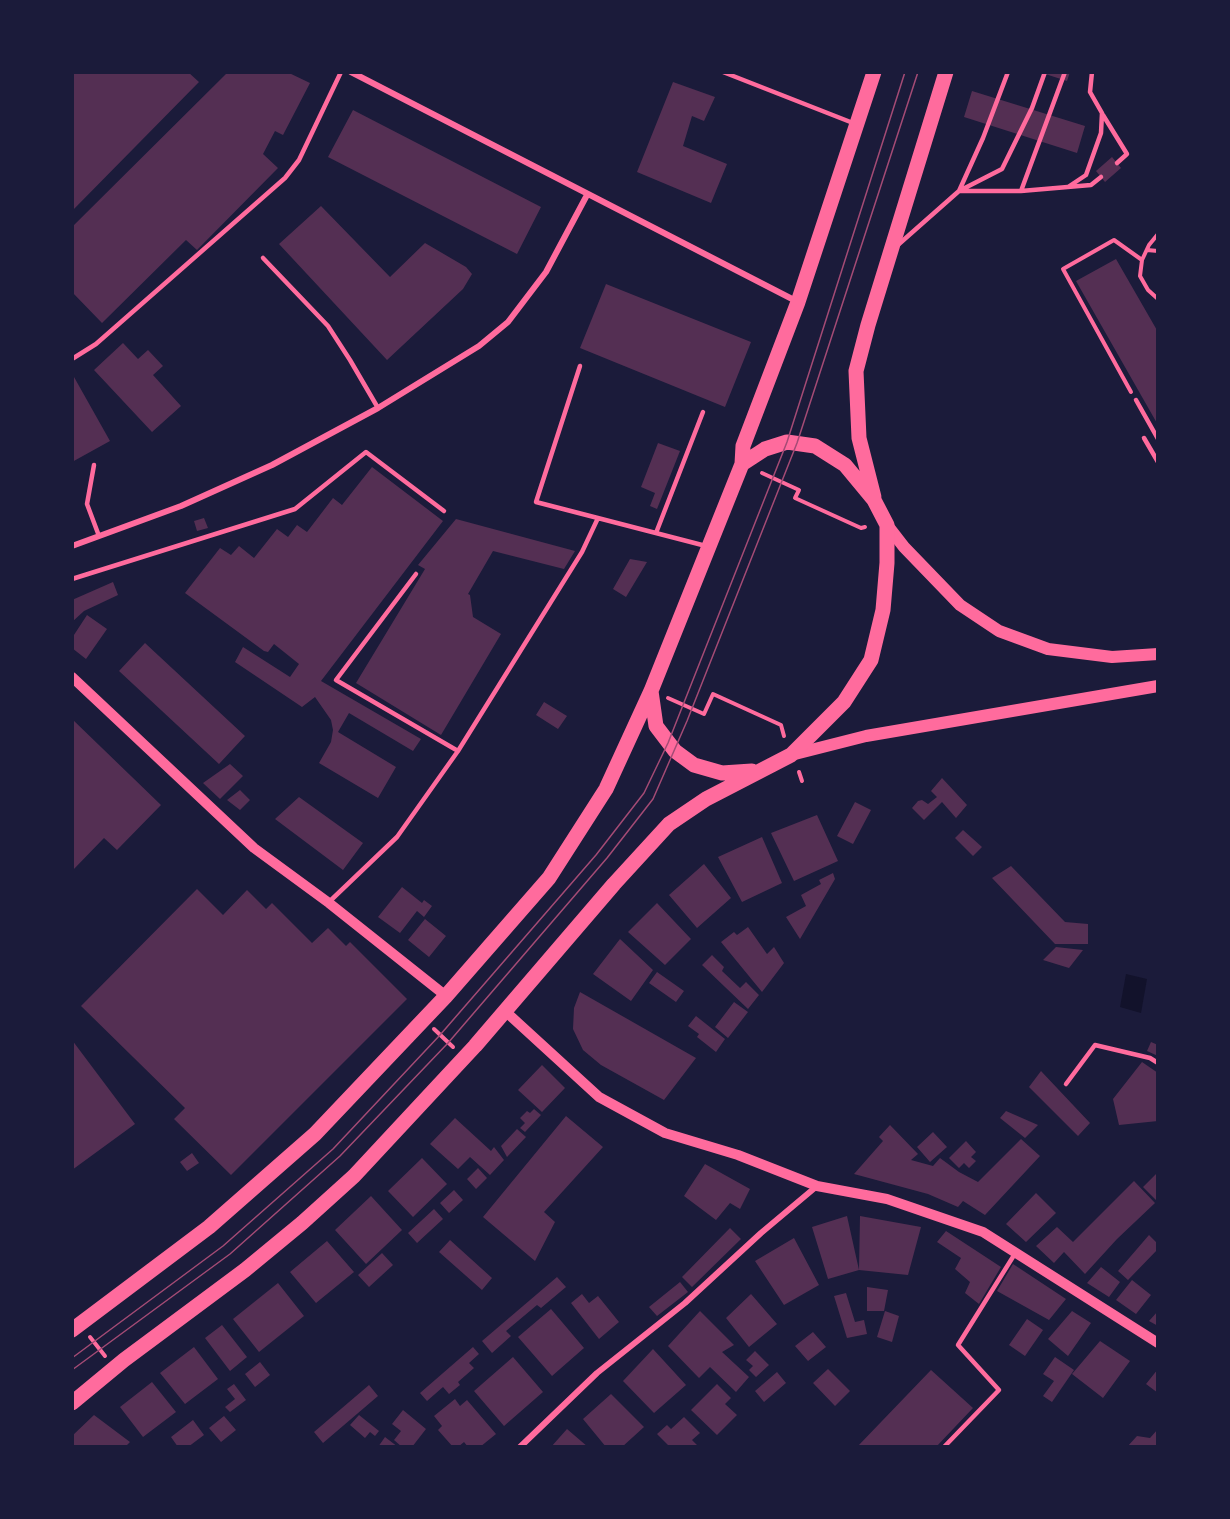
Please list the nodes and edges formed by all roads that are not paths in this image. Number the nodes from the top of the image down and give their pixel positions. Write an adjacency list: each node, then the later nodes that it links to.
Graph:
1 (341, 72): 22 (lane)
2 (351, 72): 18 (street)
3 (723, 72): 10 (lane)
4 (874, 72): 12 (main road)
5 (946, 72): 19 (main road)
6 (1008, 72): 16 (lane)
7 (1045, 72): 16 (lane)
8 (1065, 72): 17 (lane)
9 (1092, 72): 11 (lane)
10 (732, 74): 12 (lane)
11 (1102, 113): 13 (lane); 15 (lane)
12 (856, 124): 21 (main road)
13 (1117, 163)
14 (1101, 177): 15 (lane)
15 (1068, 188): 17 (lane)
16 (959, 191): 17 (lane); 19 (lane)
17 (1021, 192)
18 (587, 195): 21 (street); 25 (street)
19 (891, 252): 32 (main road)
20 (263, 258): 25 (lane)
21 (798, 302): 30 (main road)
22 (72, 359)
23 (580, 366): 34 (lane)
24 (1136, 400): 28 (lane)
25 (378, 408): 37 (street)
26 (703, 412): 36 (lane)
27 (1144, 438): 29 (lane)
28 (1158, 439)
29 (1158, 462)
30 (742, 464): 32 (main road); 39 (main road)
31 (94, 465): 37 (lane)
32 (874, 500): 35 (main road)
33 (444, 511): 41 (lane)
34 (598, 518): 36 (lane); 46 (lane)
35 (887, 525): 42 (main road); 47 (main road)
36 (656, 533): 39 (lane)
37 (99, 536): 38 (street)
38 (72, 546)
39 (709, 547): 45 (main road)
40 (417, 574): 46 (lane)
41 (72, 579)
42 (1158, 654)
43 (72, 676): 49 (street)
44 (1158, 686): 47 (main road)
45 (651, 691): 48 (main road); 50 (main road)
46 (458, 752): 49 (lane)
47 (791, 755): 48 (main road)
48 (757, 771): 51 (main road)
49 (329, 903): 50 (street)
50 (446, 996): 56 (main road)
51 (505, 1011): 54 (street); 58 (main road)
52 (1158, 1063): 53 (lane)
53 (1066, 1084)
54 (817, 1186): 55 (street); 59 (street)
55 (1016, 1252): 57 (street); 60 (lane)
56 (77, 1334)
57 (1158, 1343)
58 (72, 1403)
59 (520, 1447)
60 (944, 1447)

